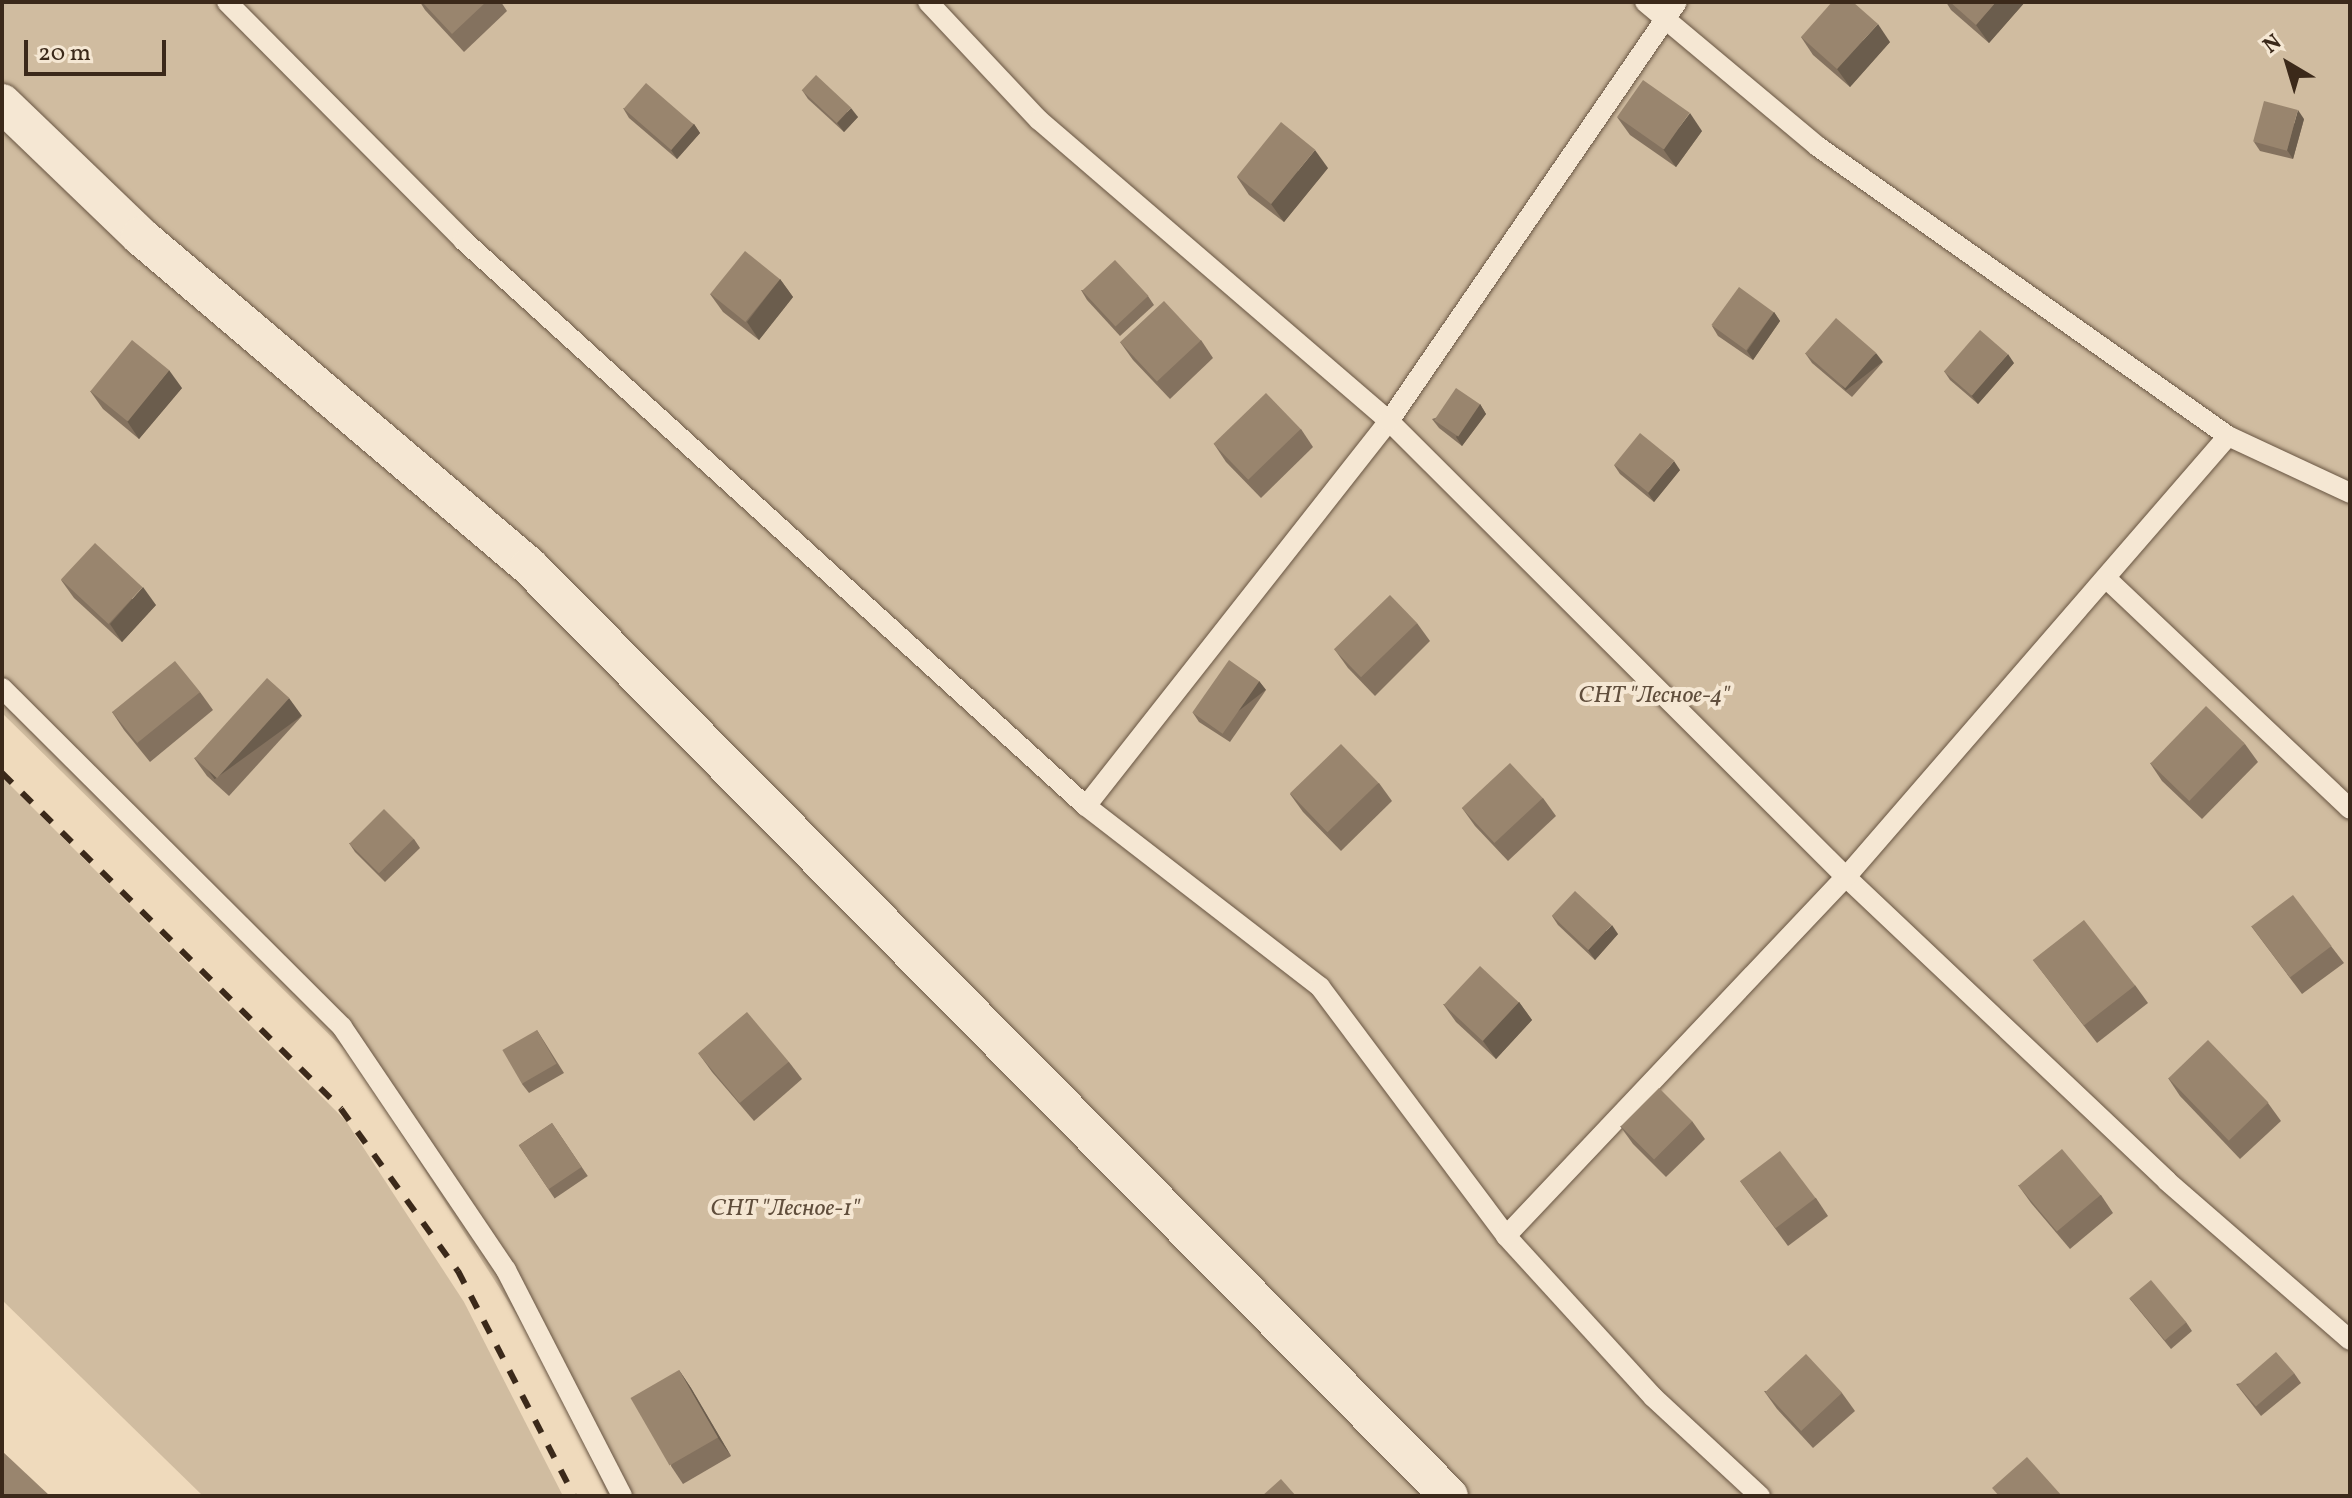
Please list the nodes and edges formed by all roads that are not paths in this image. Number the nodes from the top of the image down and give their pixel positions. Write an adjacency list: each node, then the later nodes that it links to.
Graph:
1 (227, 2): 12 (lane)
2 (928, 2): 7 (lane)
3 (1645, 2): 5 (lane)
4 (1677, 2): 5 (lane)
5 (1665, 20): 7 (lane); 8 (lane)
6 (2, 103): 18 (street)
7 (1389, 421): 12 (lane); 14 (lane)
8 (2228, 436): 9 (lane); 10 (lane)
9 (2350, 493)
10 (2108, 580): 13 (lane); 14 (lane)
11 (2, 688): 17 (lane)
12 (1086, 806): 15 (lane)
13 (2350, 809)
14 (1846, 877): 15 (lane); 16 (lane)
15 (1506, 1236): 19 (lane)
16 (2350, 1340)
17 (622, 1496)
18 (1449, 1496)
19 (1760, 1496)

